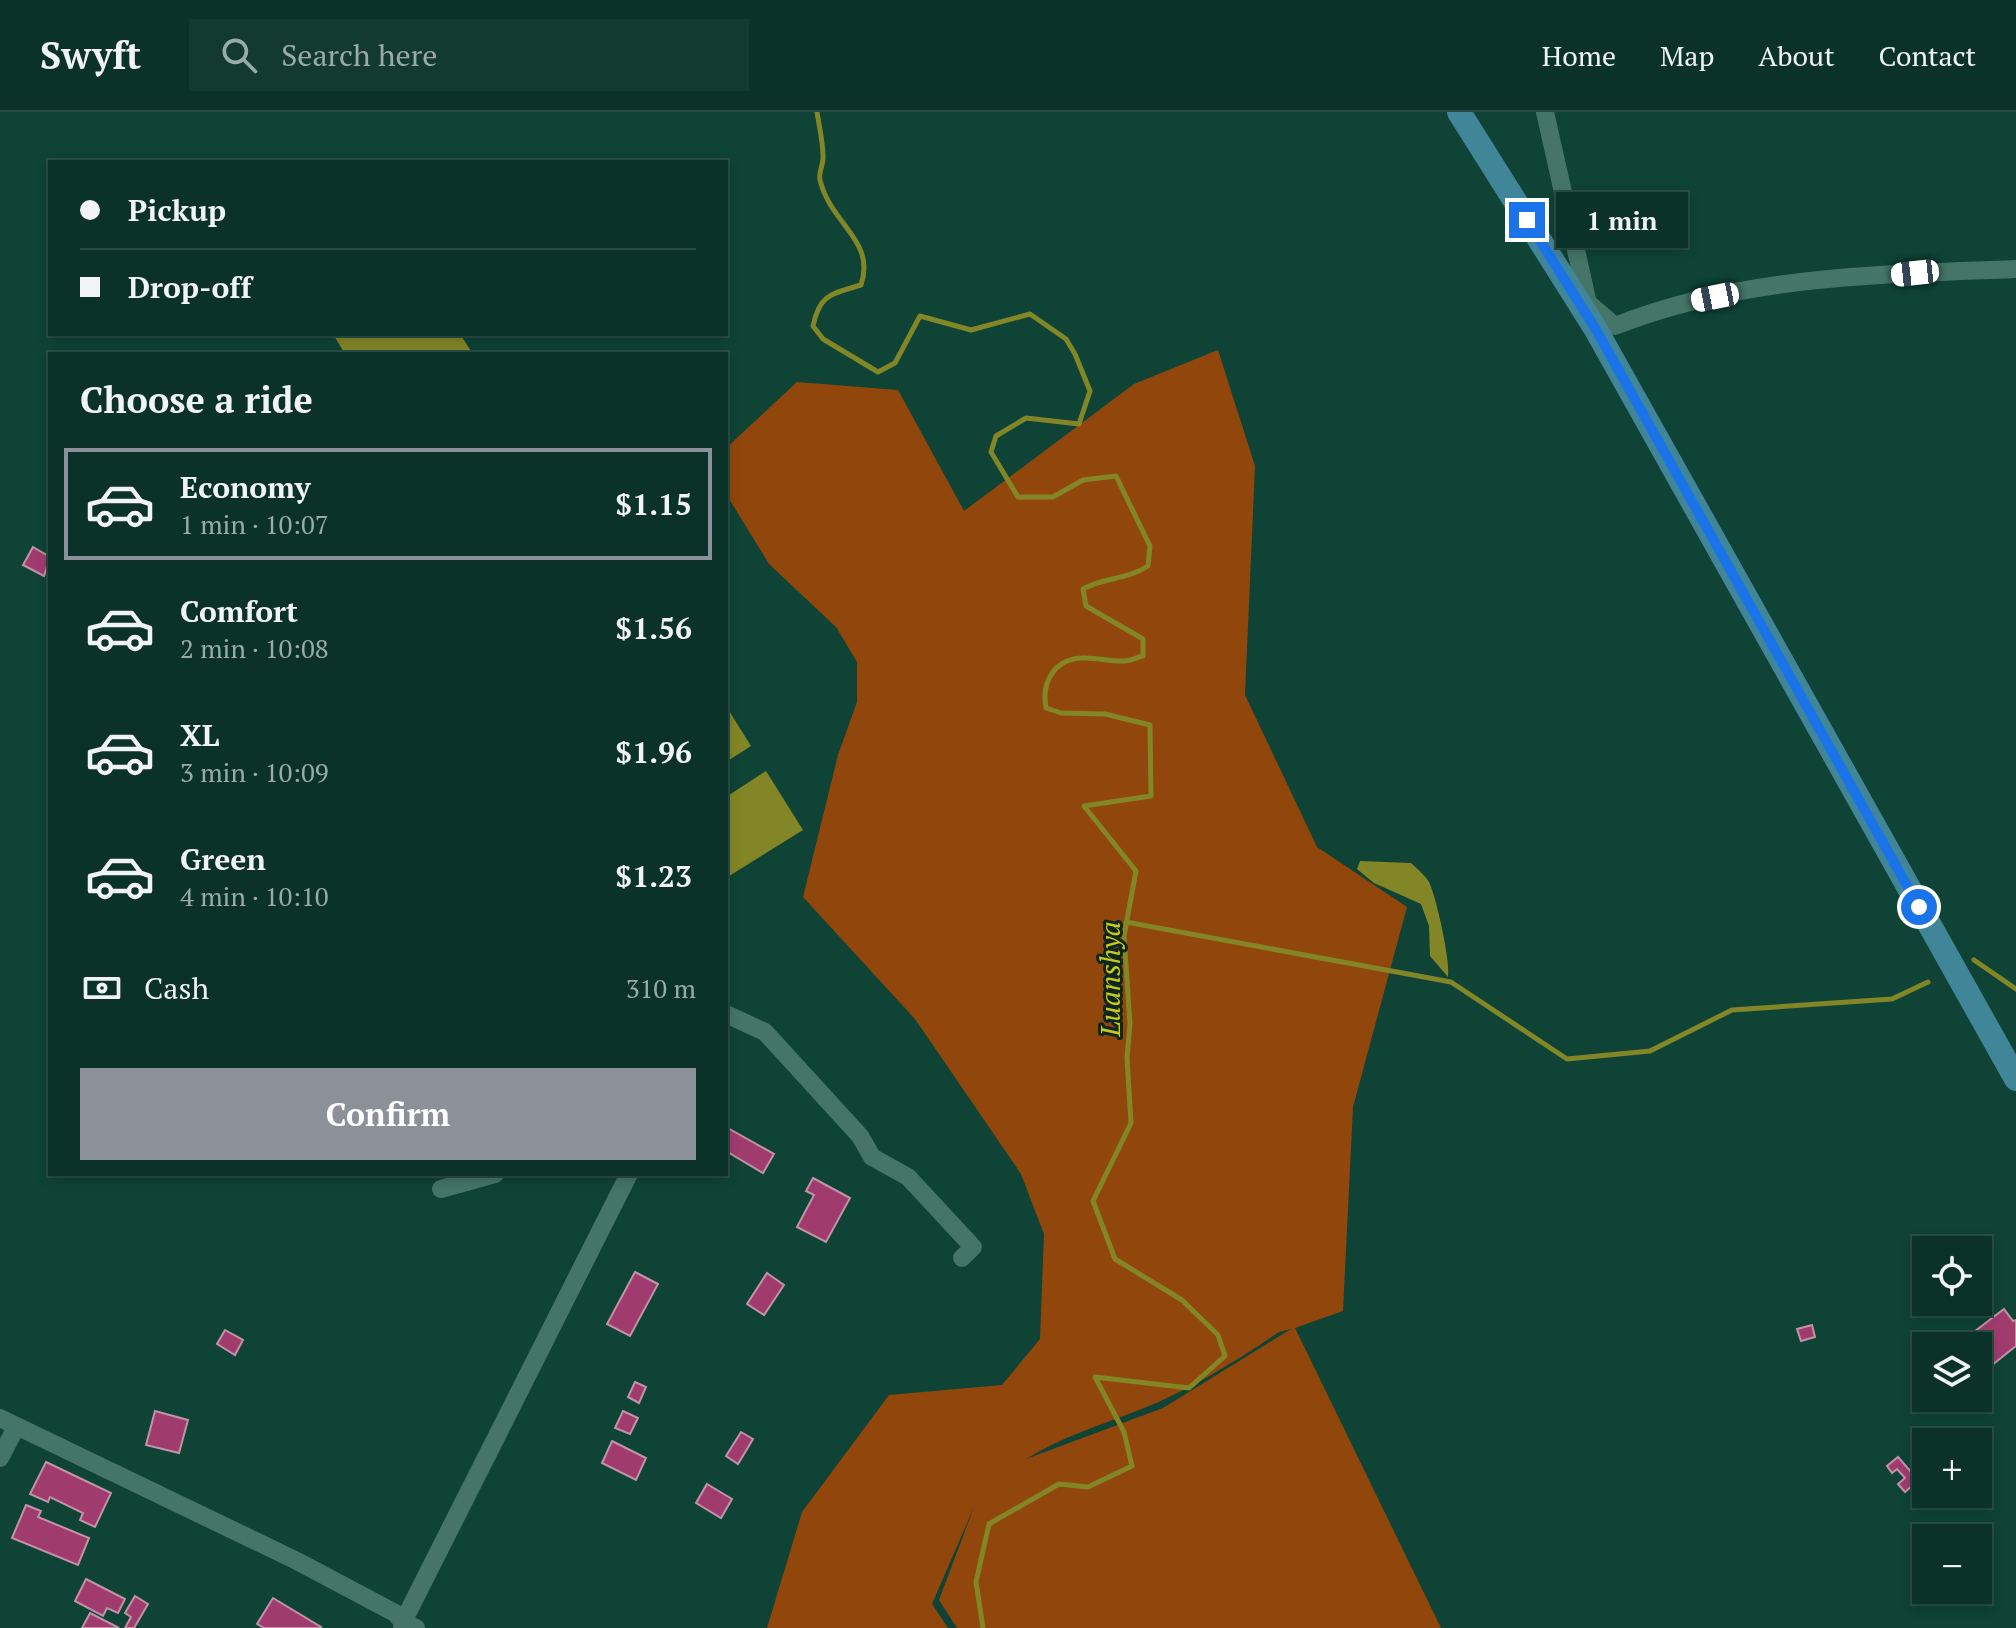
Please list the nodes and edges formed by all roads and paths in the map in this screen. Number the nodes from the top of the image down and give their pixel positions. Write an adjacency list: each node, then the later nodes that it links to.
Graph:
1 (1459, 112): 5 (main road)
2 (1545, 112): 4 (street)
3 (2016, 269): 4 (street)
4 (1587, 302): 5 (street)
5 (1595, 328): 7 (main road)
6 (728, 1015): 11 (street)
7 (2016, 1079)
8 (488, 1176): 10 (street)
9 (628, 1176): 14 (street)
10 (441, 1189)
11 (962, 1258)
12 (8, 1422): 13 (street); 14 (street)
13 (0, 1458)
14 (407, 1626)

